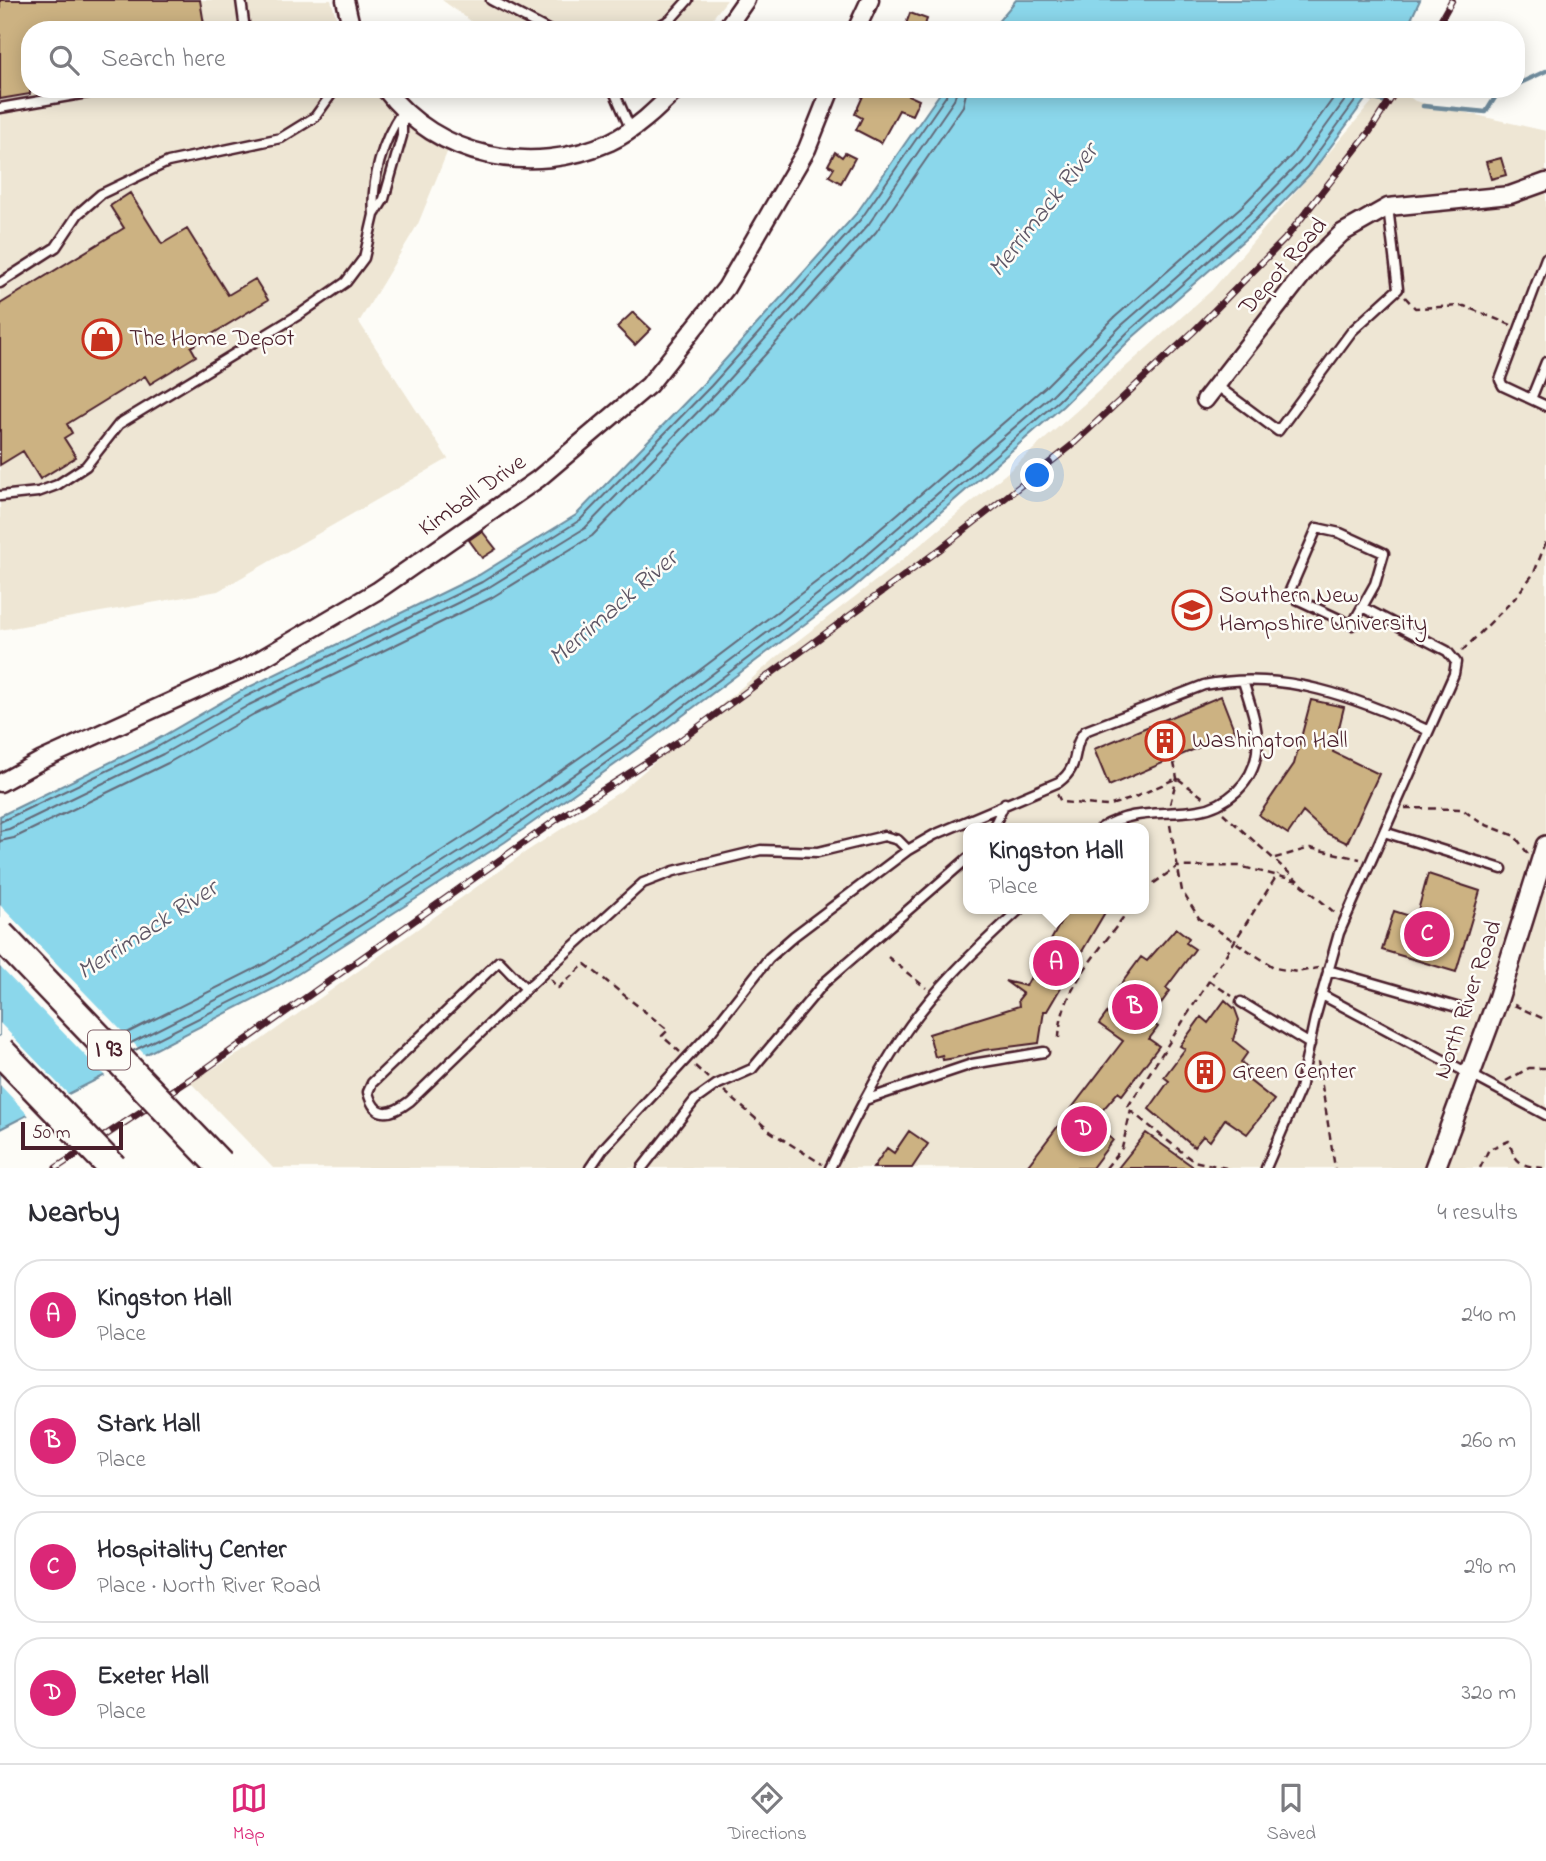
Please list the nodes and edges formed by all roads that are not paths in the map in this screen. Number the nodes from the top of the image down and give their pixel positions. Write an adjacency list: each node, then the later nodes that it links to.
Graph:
1 (241, 0): 7 (lane)
2 (345, 0): 8 (street)
3 (491, 0): 9 (lane)
4 (688, 0): 10 (lane)
5 (746, 0): 11 (street)
6 (870, 0): 12 (street)
7 (244, 21)
8 (350, 21)
9 (531, 21)
10 (668, 21)
11 (731, 21)
12 (860, 21)
13 (58, 98): 19 (lane)
14 (329, 98): 26 (lane)
15 (391, 98): 20 (street)
16 (617, 98): 21 (lane)
17 (667, 98): 21 (street)
18 (827, 98): 36 (street, Kimball Drive)
19 (0, 108)
20 (402, 111): 21 (street); 24 (lane); 24 (lane)
21 (631, 130)
22 (1546, 182): 23 (street, Depot Road)
23 (1388, 206): 28 (street, Depot Road); 28 (lane)
24 (374, 215): 32 (lane)
25 (1546, 258): 29 (lane)
26 (0, 283)
27 (1546, 362): 29 (lane)
28 (1216, 385): 30 (street, Depot Road)
29 (1531, 399): 31 (lane)
30 (1205, 400)
31 (1546, 406)
32 (0, 496)
33 (1364, 608): 33 (lane); 35 (lane)
34 (1243, 681): 35 (lane); 37 (lane); 39 (lane)
35 (1427, 730): 40 (lane)
36 (0, 783)
37 (1005, 803): 38 (lane); 41 (lane)
38 (995, 823)
39 (1113, 823)
40 (1384, 832): 44 (lane); 48 (lane)
41 (908, 850): 49 (lane); 61 (lane)
42 (1537, 850): 45 (street, North River Road)
43 (963, 862): 62 (lane)
44 (1502, 869)
45 (1541, 877): 56 (street, North River Road)
46 (1015, 914): 57 (lane)
47 (0, 935): 59 (highway, I 93, bridge)
48 (1328, 970): 50 (lane); 52 (lane)
49 (526, 989): 49 (lane)
50 (1322, 995): 53 (lane); 56 (lane)
51 (1241, 1002): 53 (lane)
52 (1460, 1008)
53 (1310, 1044): 64 (lane)
54 (0, 1051): 60 (highway, bridge)
55 (1044, 1052): 57 (lane)
56 (1470, 1075): 58 (lane); 65 (street, North River Road)
57 (864, 1100): 63 (lane)
58 (1546, 1115)
59 (219, 1164)
60 (113, 1168)
61 (590, 1168)
62 (642, 1168)
63 (829, 1168)
64 (1266, 1168)
65 (1435, 1168)

